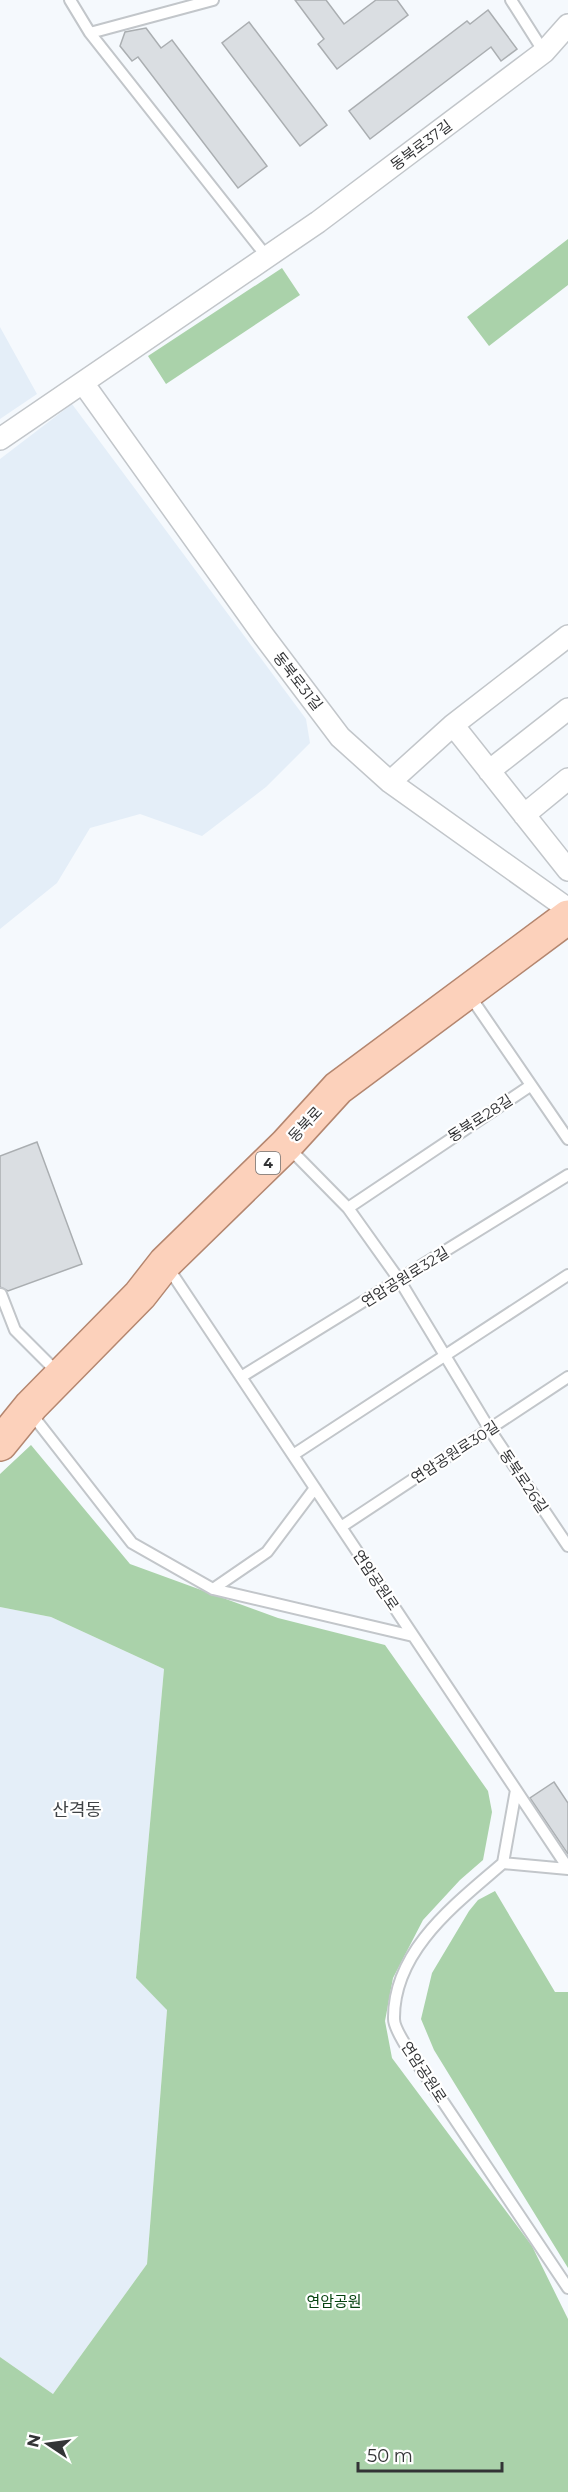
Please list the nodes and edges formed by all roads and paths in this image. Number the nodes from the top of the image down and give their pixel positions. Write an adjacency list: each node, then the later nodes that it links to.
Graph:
1 (70, 0): 5 (lane)
2 (213, 0): 5 (lane)
3 (511, 0): 6 (lane)
4 (568, 25): 6 (street, 동북로37길)
5 (90, 33): 7 (lane)
6 (544, 52): 7 (street, 동북로37길)
7 (267, 257): 8 (street, 동북로37길)
8 (83, 383): 9 (street, 동북로37길); 15 (street, 동북로31길)
9 (0, 439)
10 (568, 636): 12 (street)
11 (568, 709): 13 (street)
12 (453, 725): 13 (street); 15 (street)
13 (489, 771): 16 (street)
14 (568, 779): 16 (street)
15 (390, 782): 18 (street, 동북로31길)
16 (524, 815): 17 (street)
17 (568, 870)
18 (568, 909)
19 (568, 917): 20 (main road, 동북로 / 4)
20 (468, 993): 21 (lane); 23 (main road, 동북로 / 4)
21 (530, 1086): 22 (lane); 25 (lane, 동북로28길)
22 (568, 1139)
23 (286, 1145): 25 (lane, 동북로26길); 26 (main road, 동북로 / 4)
24 (568, 1175): 28 (lane, 연암공원로32길)
25 (348, 1208): 28 (lane, 동북로26길)
26 (165, 1263): 31 (main road, 동북로 / 4); 32 (lane, 연암공원로)
27 (568, 1275): 30 (lane)
28 (400, 1281): 30 (lane, 동북로26길); 32 (lane, 연암공원로32길)
29 (2, 1294): 31 (lane)
30 (445, 1354): 35 (lane, 동북로26길); 37 (lane)
31 (61, 1376): 34 (main road, 동북로 / 4)
32 (241, 1377): 37 (lane, 연암공원로)
33 (568, 1377): 35 (lane, 연암공원로30길)
34 (28, 1410): 36 (main road, 동북로 / 4); 41 (lane)
35 (490, 1430): 39 (lane, 연암공원로30길); 40 (lane, 동북로26길)
36 (0, 1444)
37 (293, 1455): 38 (lane, 연암공원로)
38 (315, 1488): 39 (lane, 연암공원로); 41 (lane)
39 (341, 1527): 42 (lane, 연암공원로)
40 (568, 1546)
41 (213, 1589): 42 (lane)
42 (413, 1636): 43 (lane, 연암공원로)
43 (516, 1790): 44 (lane); 45 (lane, 연암공원로)
44 (503, 1863): 45 (lane); 46 (lane, 연암공원로)
45 (568, 1869)
46 (568, 2288)

